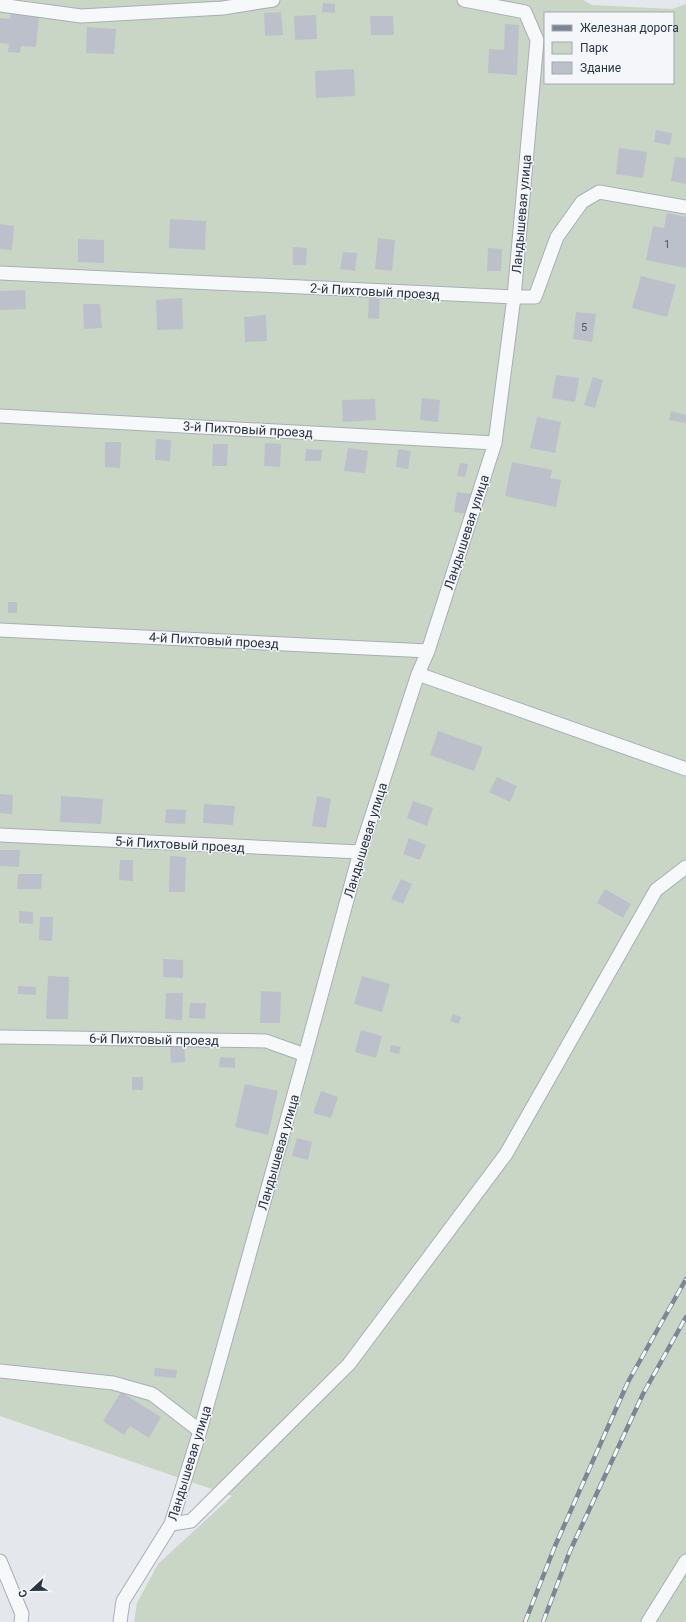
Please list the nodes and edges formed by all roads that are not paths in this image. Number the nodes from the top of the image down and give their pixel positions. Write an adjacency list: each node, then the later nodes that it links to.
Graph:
1 (273, 0): 3 (lane)
2 (464, 0): 6 (lane, Ландышевая улица)
3 (0, 5)
4 (686, 207): 6 (lane, 2-й Пихтовый проезд)
5 (0, 273): 6 (lane, 2-й Пихтовый проезд)
6 (514, 297): 8 (lane, Ландышевая улица)
7 (0, 416): 8 (lane, 3-й Пихтовый проезд)
8 (495, 443): 10 (lane, Ландышевая улица)
9 (0, 630): 10 (lane, 4-й Пихтовый проезд)
10 (428, 651): 11 (lane, Ландышевая улица)
11 (418, 674): 12 (lane); 14 (lane, Ландышевая улица)
12 (686, 769)
13 (0, 835): 14 (lane, 5-й Пихтовый проезд)
14 (360, 852): 17 (lane, Ландышевая улица)
15 (686, 867): 20 (lane)
16 (0, 1036): 17 (lane, 6-й Пихтовый проезд)
17 (306, 1055): 19 (lane, Ландышевая улица)
18 (0, 1371): 19 (lane)
19 (200, 1432): 20 (lane, Ландышевая улица)
20 (171, 1524): 24 (lane, Ландышевая улица)
21 (0, 1561): 23 (lane)
22 (686, 1561): 25 (lane)
23 (21, 1622)
24 (120, 1622)
25 (648, 1622)

